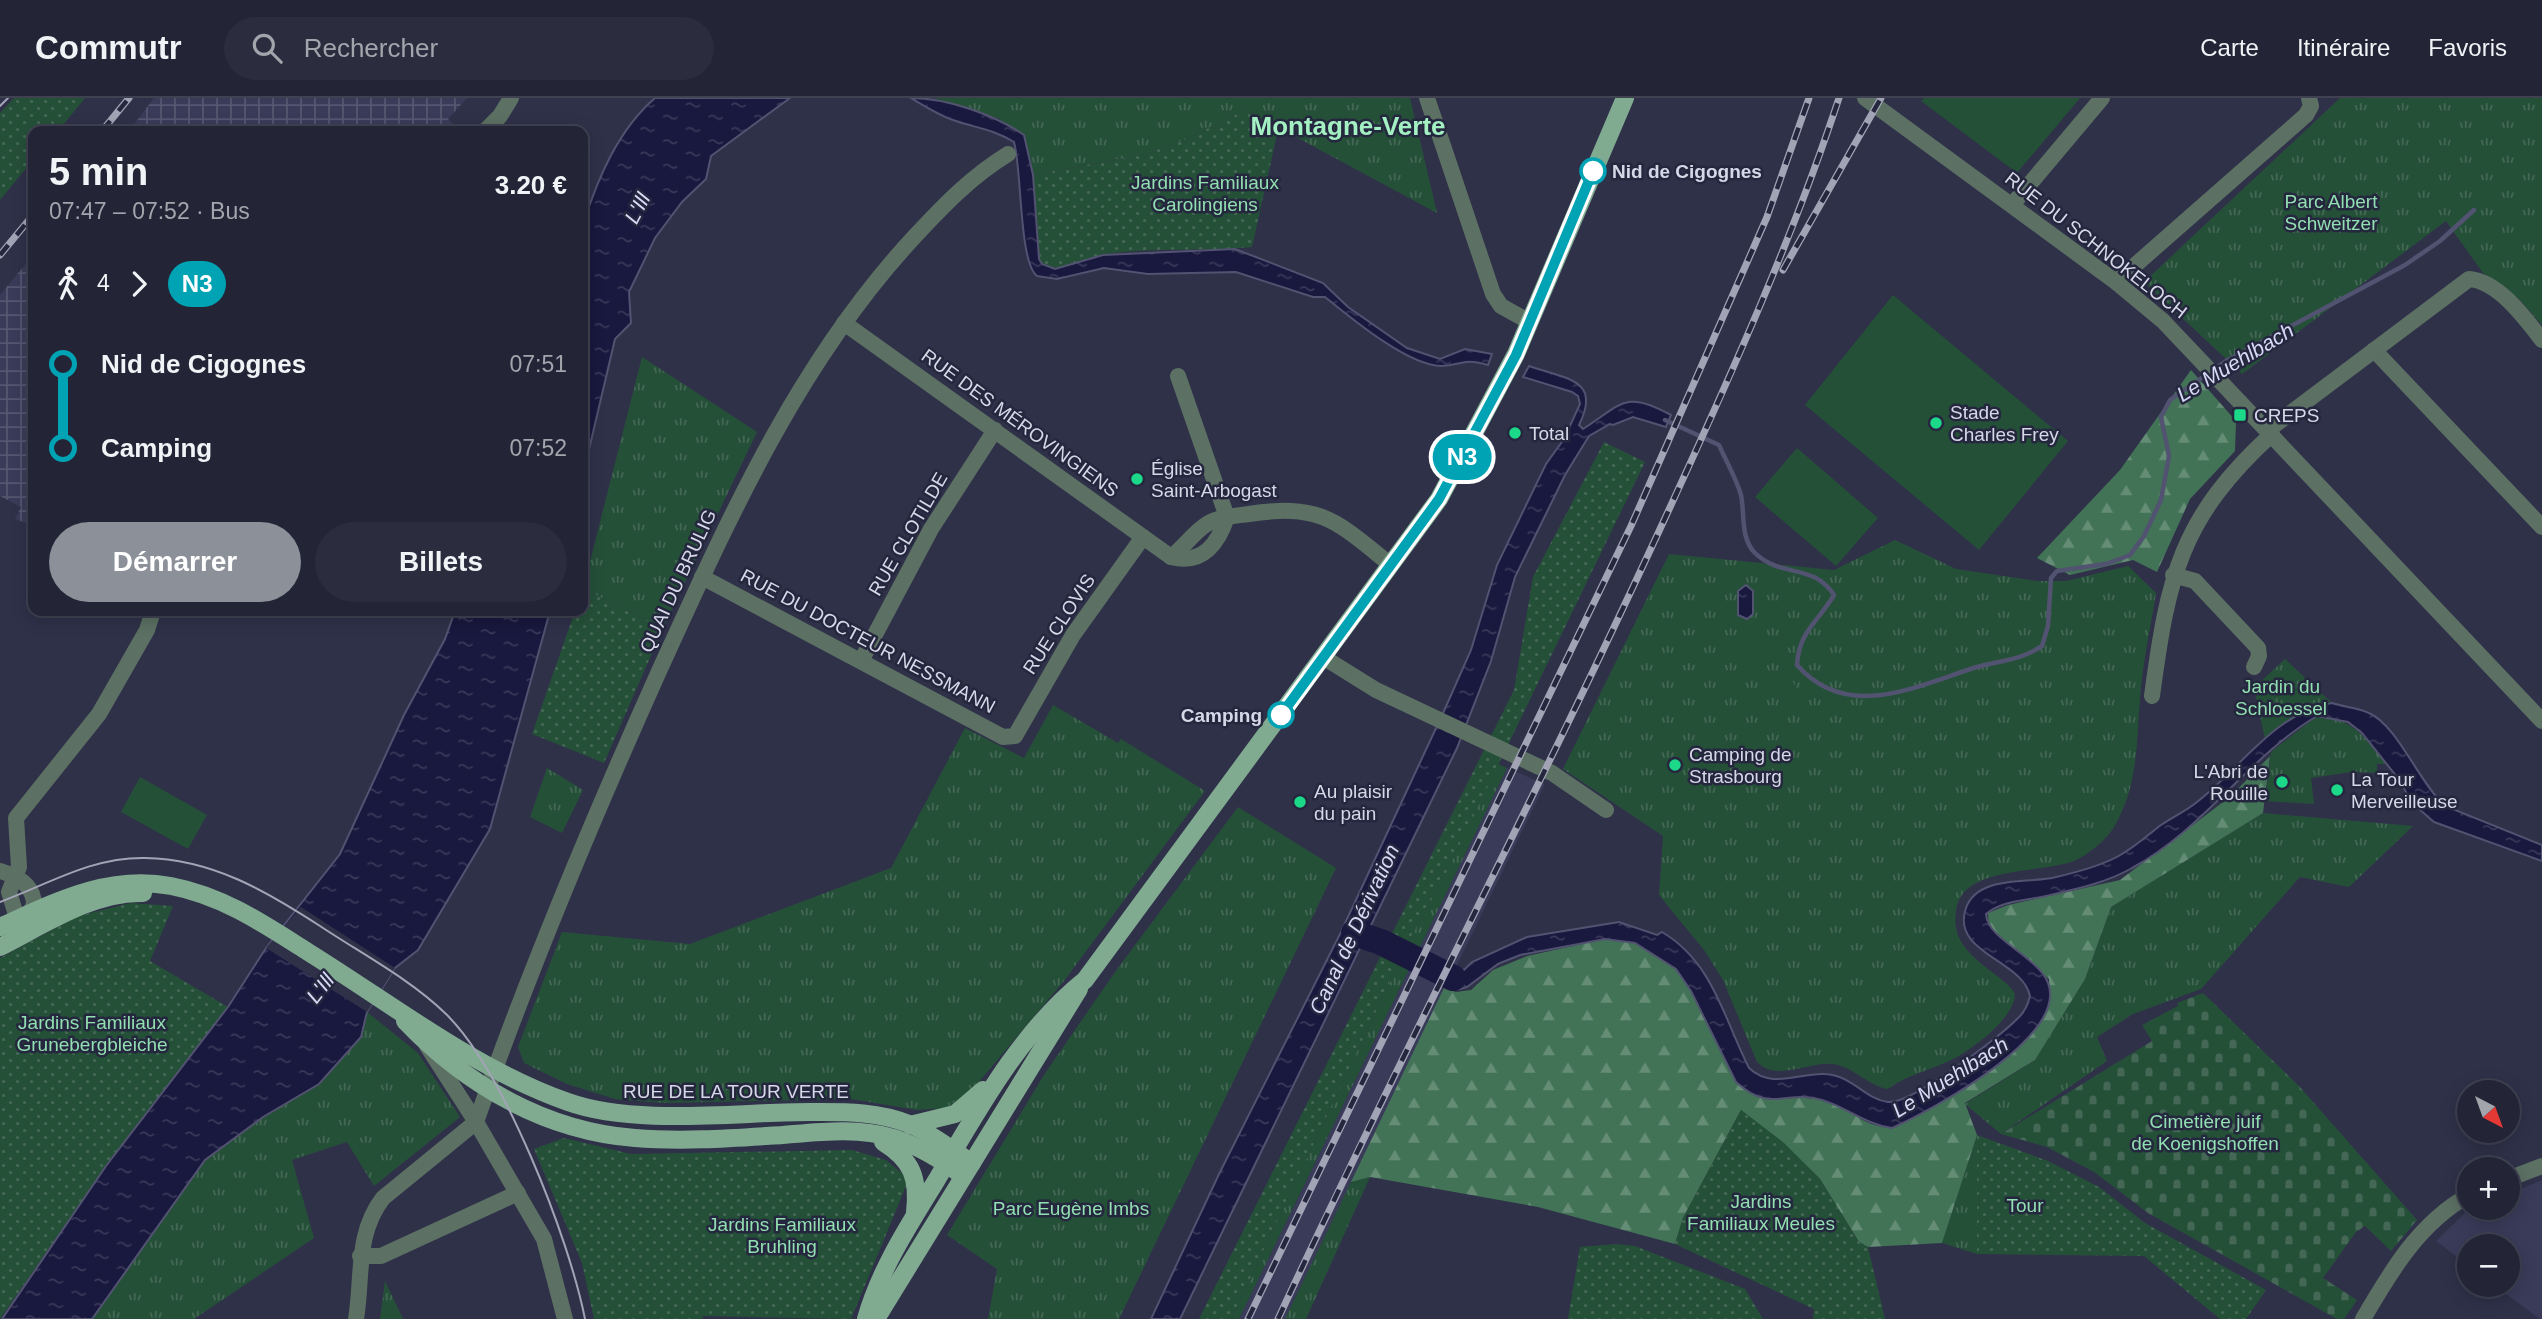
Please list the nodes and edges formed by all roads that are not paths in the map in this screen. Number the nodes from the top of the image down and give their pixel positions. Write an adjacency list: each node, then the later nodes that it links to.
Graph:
1 (511, 98): 7 (street)
2 (1427, 98): 11 (street)
3 (1625, 98): 11 (main road)
4 (1865, 98): 9 (street, RUE DU SCHNOKELOCH)
5 (2102, 98): 9 (street)
6 (2310, 102): 10 (street)
7 (490, 126)
8 (1008, 154): 12 (street, QUAI DU BRULIG)
9 (2012, 205): 10 (street, RUE DU SCHNOKELOCH)
10 (2116, 282): 17 (street, RUE DU SCHNOKELOCH)
11 (1528, 321): 21 (main road)
12 (844, 323): 16 (street, RUE DES MÉROVINGIENS); 23 (street, QUAI DU BRULIG)
13 (2542, 340): 14 (street)
14 (2374, 350): 17 (street); 19 (street)
15 (1178, 376): 18 (street)
16 (995, 430): 20 (street, RUE DES MÉROVINGIENS); 26 (street, RUE CLOTILDE)
17 (2270, 432): 22 (street); 29 (street, RUE DU SCHNOKELOCH)
18 (1227, 517): 20 (street, RUE DES MÉROVINGIENS); 21 (street, RUE DES MÉROVINGIENS)
19 (2542, 527)
20 (1143, 537): 30 (street, RUE CLOVIS)
21 (1391, 565): 25 (main road)
22 (2173, 575): 27 (street); 28 (street)
23 (702, 577): 26 (street, RUE DU DOCTEUR NESSMANN); 42 (street, QUAI DU BRULIG)
24 (151, 616): 32 (street)
25 (1323, 657): 31 (street); 38 (main road)
26 (861, 661): 30 (street, RUE DU DOCTEUR NESSMANN)
27 (2254, 667)
28 (2152, 696)
29 (2542, 721)
30 (1015, 736)
31 (1606, 810)
32 (9, 877): 34 (street)
33 (216, 900): 34 (main road); 34 (main road); 39 (main road)
34 (22, 923): 35 (main road); 36 (main road); 37 (main road)
35 (0, 927)
36 (0, 939)
37 (0, 947)
38 (1084, 980): 41 (main road); 49 (main road)
39 (383, 999): 40 (main road, RUE DE LA TOUR VERTE); 42 (main road, RUE DE LA TOUR VERTE)
40 (423, 1040): 43 (main road, RUE DE LA TOUR VERTE); 44 (street)
41 (1008, 1066): 45 (main road); 47 (main road)
42 (495, 1069): 43 (street, QUAI DU BRULIG); 45 (main road, RUE DE LA TOUR VERTE)
43 (488, 1089): 44 (street, QUAI DU BRULIG); 46 (main road, RUE DE LA TOUR VERTE)
44 (476, 1122): 51 (street); 54 (street)
45 (910, 1125): 47 (main road, RUE DE LA TOUR VERTE)
46 (869, 1134): 47 (main road, RUE DE LA TOUR VERTE); 53 (main road)
47 (949, 1157): 49 (main road, RUE DE LA TOUR VERTE); 53 (main road)
48 (2542, 1166): 50 (street)
49 (968, 1169): 58 (main road)
50 (2520, 1174)
51 (518, 1194): 54 (street); 56 (street)
52 (2457, 1203): 59 (street)
53 (915, 1215): 57 (main road)
54 (360, 1256): 55 (street)
55 (356, 1319)
56 (565, 1319)
57 (866, 1319)
58 (876, 1319)
59 (2363, 1319)

